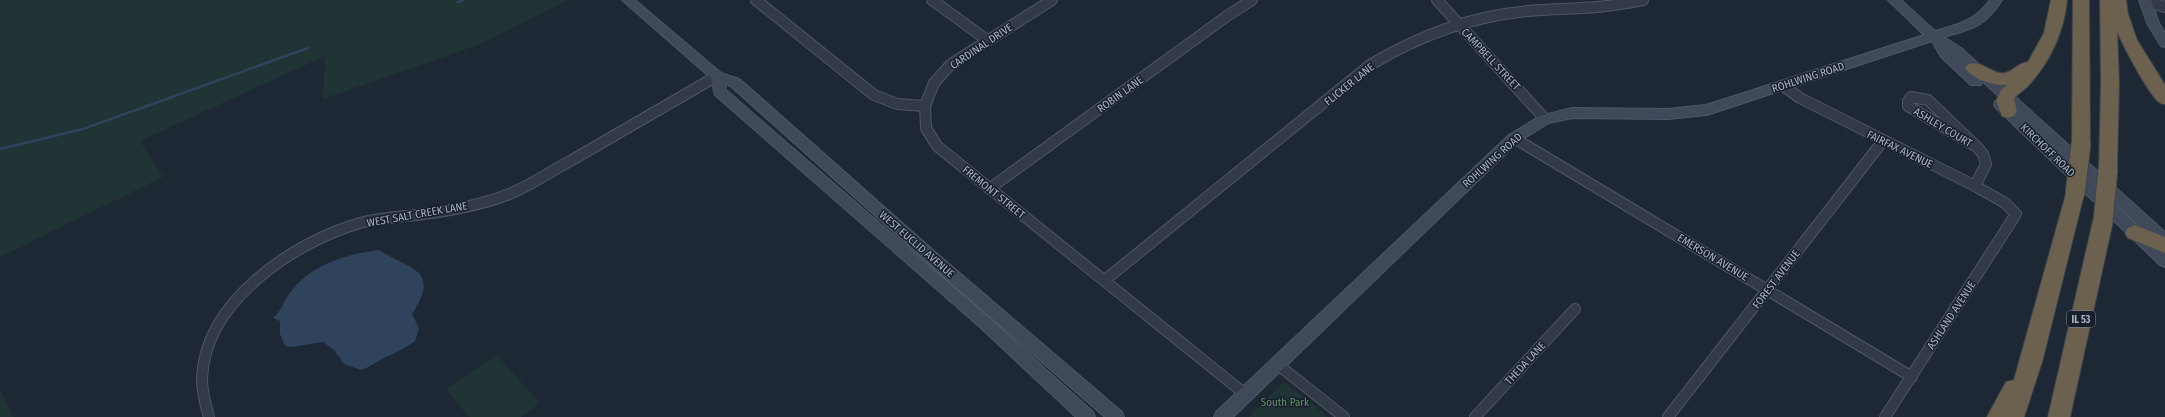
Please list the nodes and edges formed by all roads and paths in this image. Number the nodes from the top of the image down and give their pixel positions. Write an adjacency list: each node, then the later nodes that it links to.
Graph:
1 (628, 0): 22 (main road, WEST EUCLID AVENUE)
2 (756, 0): 26 (street)
3 (932, 0): 18 (street)
4 (1052, 0): 18 (street, CARDINAL DRIVE)
5 (1252, 0): 32 (street, ROBIN LANE)
6 (1437, 0): 16 (street, CAMPBELL STREET)
7 (1643, 0): 16 (street, FLICKER LANE)
8 (1894, 0): 17 (main road, KIRCHOFF ROAD)
9 (1996, 0): 17 (main road, ROHLWING ROAD)
10 (2059, 0): 20 (highway)
11 (2081, 0): 41 (highway, bridge)
12 (2108, 0): 55 (highway, IL 53, bridge)
13 (2118, 0): 24 (highway)
14 (2145, 1): 15 (street); 19 (main road)
15 (2165, 7)
16 (1460, 26): 27 (street, CAMPBELL STREET); 38 (street, FLICKER LANE)
17 (1934, 37): 21 (main road, KIRCHOFF ROAD); 23 (main road, ROHLWING ROAD); 25 (main road, KIRCHOFF ROAD)
18 (987, 40): 26 (street, CARDINAL DRIVE)
19 (2165, 43)
20 (2042, 53): 21 (highway); 25 (highway)
21 (1974, 68): 25 (main road, KIRCHOFF ROAD)
22 (717, 76): 45 (street, WEST SALT CREEK LANE); 46 (main road, WEST EUCLID AVENUE); 47 (main road, WEST EUCLID AVENUE)
23 (1782, 86): 27 (main road, ROHLWING ROAD); 29 (street, FAIRFAX AVENUE)
24 (2165, 98)
25 (2007, 104): 34 (main road, KIRCHOFF ROAD); 35 (main road, KIRCHOFF ROAD)
26 (925, 106): 32 (street, FREMONT STREET)
27 (1544, 119): 28 (main road, ROHLWING ROAD)
28 (1514, 138): 39 (street, EMERSON AVENUE); 42 (main road, ROHLWING ROAD)
29 (1883, 141): 31 (street, FAIRFAX AVENUE); 39 (street, FOREST AVENUE)
30 (1977, 147): 30 (street, ASHLEY COURT); 31 (street, ASHLEY COURT)
31 (1975, 186): 33 (street, FAIRFAX AVENUE)
32 (989, 189): 38 (street, FREMONT STREET)
33 (2016, 214): 43 (street, ASHLAND AVENUE)
34 (2135, 233): 36 (highway); 37 (main road, KIRCHOFF ROAD)
35 (2165, 241)
36 (2165, 245)
37 (2165, 260)
38 (1105, 280): 44 (street, FREMONT STREET)
39 (1768, 290): 43 (street, EMERSON AVENUE); 51 (street, FOREST AVENUE)
40 (1575, 309): 50 (street, THEDA LANE)
41 (2031, 362): 53 (highway); 54 (highway)
42 (1277, 364): 44 (main road, ROHLWING ROAD); 49 (street)
43 (1912, 377): 52 (street, ASHLAND AVENUE)
44 (1245, 394): 48 (main road, ROHLWING ROAD)
45 (209, 417)
46 (1087, 417)
47 (1116, 417)
48 (1222, 417)
49 (1344, 417)
50 (1475, 417)
51 (1668, 417)
52 (1885, 417)
53 (1998, 417)
54 (2013, 417)
55 (2059, 417)

